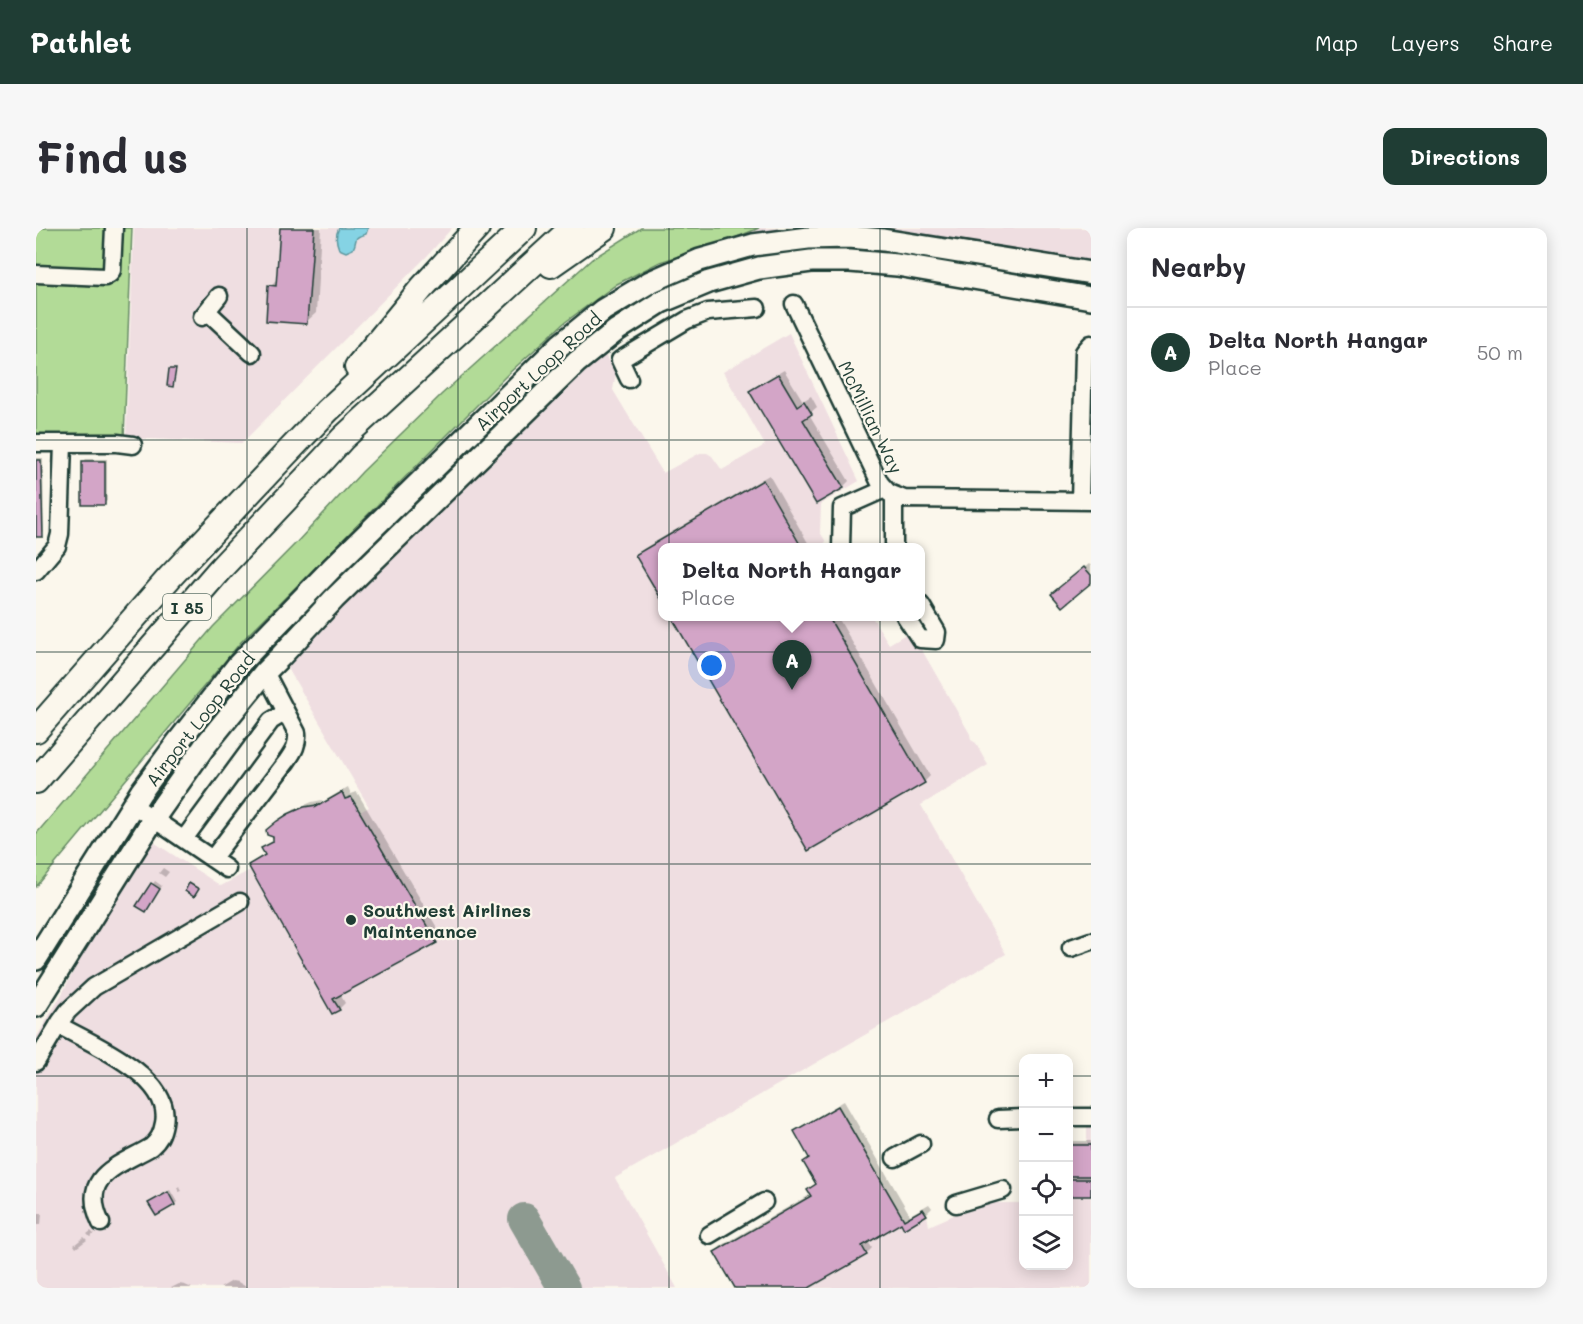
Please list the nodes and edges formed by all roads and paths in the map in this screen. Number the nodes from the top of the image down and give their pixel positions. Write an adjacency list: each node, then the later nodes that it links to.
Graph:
1 (114, 228): 9 (street)
2 (477, 228): 17 (highway)
3 (524, 228): 17 (highway, I 85)
4 (572, 228): 18 (highway, I 85)
5 (604, 228): 18 (highway)
6 (898, 235): 7 (street); 8 (main road, Airport Loop Road); 33 (main road, Airport Loop Road)
7 (897, 265): 11 (main road, Airport Loop Road); 29 (main road, Airport Loop Road)
8 (1091, 273)
9 (36, 274)
10 (219, 296): 15 (street)
11 (1091, 298)
12 (794, 304): 22 (street, McMillian Way)
13 (757, 308): 16 (street)
14 (1091, 344): 23 (street)
15 (252, 353)
16 (629, 379)
17 (327, 411): 31 (highway, I 85)
18 (343, 438): 32 (highway, I 85)
19 (36, 443): 20 (street)
20 (63, 443): 21 (street); 26 (street)
21 (133, 445)
22 (890, 492): 23 (street, McMillian Way); 24 (street); 25 (street)
23 (1086, 501)
24 (841, 543)
25 (894, 543)
26 (36, 571)
27 (925, 612): 28 (street)
28 (908, 621)
29 (265, 672): 30 (street); 34 (main road, Airport Loop Road)
30 (286, 712): 35 (street); 36 (street)
31 (36, 730)
32 (36, 781)
33 (133, 805): 34 (street); 41 (main road, Airport Loop Road)
34 (154, 818): 35 (street); 42 (main road, Airport Loop Road)
35 (184, 839): 36 (street)
36 (212, 859): 37 (street)
37 (227, 869)
38 (240, 902): 43 (street)
39 (1091, 941): 40 (street)
40 (1071, 948)
41 (36, 959)
42 (36, 1006)
43 (58, 1025): 44 (street); 54 (street)
44 (36, 1062)
45 (1073, 1117): 46 (street)
46 (1091, 1117)
47 (1019, 1118): 48 (street)
48 (998, 1119)
49 (921, 1144): 50 (street)
50 (895, 1158)
51 (1003, 1190): 53 (street)
52 (764, 1202): 55 (street)
53 (956, 1204)
54 (101, 1223)
55 (709, 1235)

